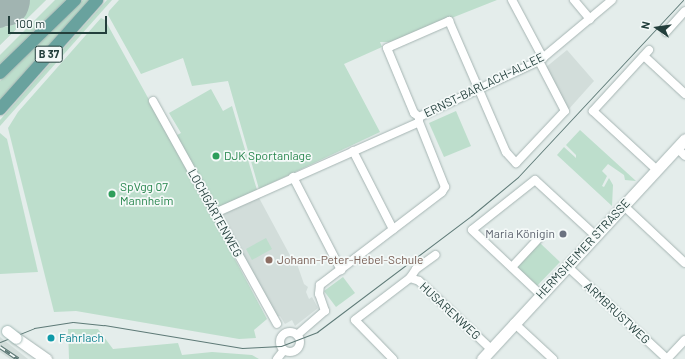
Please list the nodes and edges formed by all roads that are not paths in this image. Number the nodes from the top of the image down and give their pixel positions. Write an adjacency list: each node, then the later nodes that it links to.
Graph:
1 (75, 0): 10 (main road, B 37)
2 (97, 0): 14 (main road, B 37)
3 (512, 0): 9 (street)
4 (574, 0): 7 (street)
5 (612, 0): 7 (street, ERNST-BARLACH-ALLEE)
6 (685, 11): 8 (street)
7 (590, 19): 9 (street, ERNST-BARLACH-ALLEE)
8 (666, 32)
9 (541, 59): 11 (street, ERNST-BARLACH-ALLEE); 11 (street)
10 (0, 73)
11 (479, 88): 15 (street, ERNST-BARLACH-ALLEE); 15 (street)
12 (685, 94): 19 (street)
13 (153, 101): 22 (street, LOCHGÄRTENWEG)
14 (0, 108)
15 (419, 120): 17 (street); 23 (street, ERNST-BARLACH-ALLEE)
16 (685, 139): 18 (street, HERMSHEIMER STRASSE)
17 (353, 151): 20 (street); 23 (street)
18 (681, 152): 19 (street, HERMSHEIMER STRASSE)
19 (657, 170): 21 (street, HERMSHEIMER STRASSE)
20 (293, 177): 22 (street); 30 (street)
21 (624, 206): 24 (street, HERMSHEIMER STRASSE); 27 (street)
22 (215, 213): 34 (street, LOCHGÄRTENWEG)
23 (393, 229): 30 (street, ERNST-BARLACH-ALLEE)
24 (596, 236): 28 (street, HERMSHEIMER STRASSE); 29 (street)
25 (539, 238): 29 (street)
26 (435, 255): 31 (street)
27 (685, 263)
28 (567, 266): 32 (street, HERMSHEIMER STRASSE); 45 (street, ARMBRUSTWEG)
29 (512, 267): 32 (street)
30 (340, 270): 36 (street, ERNST-BARLACH-ALLEE)
31 (410, 278): 38 (street, HUSARENWEG); 42 (street, HUSARENWEG)
32 (541, 295): 33 (street, HERMSHEIMER STRASSE)
33 (514, 323): 38 (street, HERMSHEIMER STRASSE); 44 (street)
34 (277, 324)
35 (8, 332): 40 (street)
36 (297, 335): 39 (street, ERNST-BARLACH-ALLEE); 39 (street, ERNST-BARLACH-ALLEE)
37 (685, 340): 45 (street)
38 (491, 349): 43 (street, HERMSHEIMER STRASSE)
39 (284, 350): 41 (street, ERNST-BARLACH-ALLEE)
40 (46, 359)
41 (277, 359)
42 (393, 359)
43 (482, 359)
44 (553, 359)
45 (667, 359)

